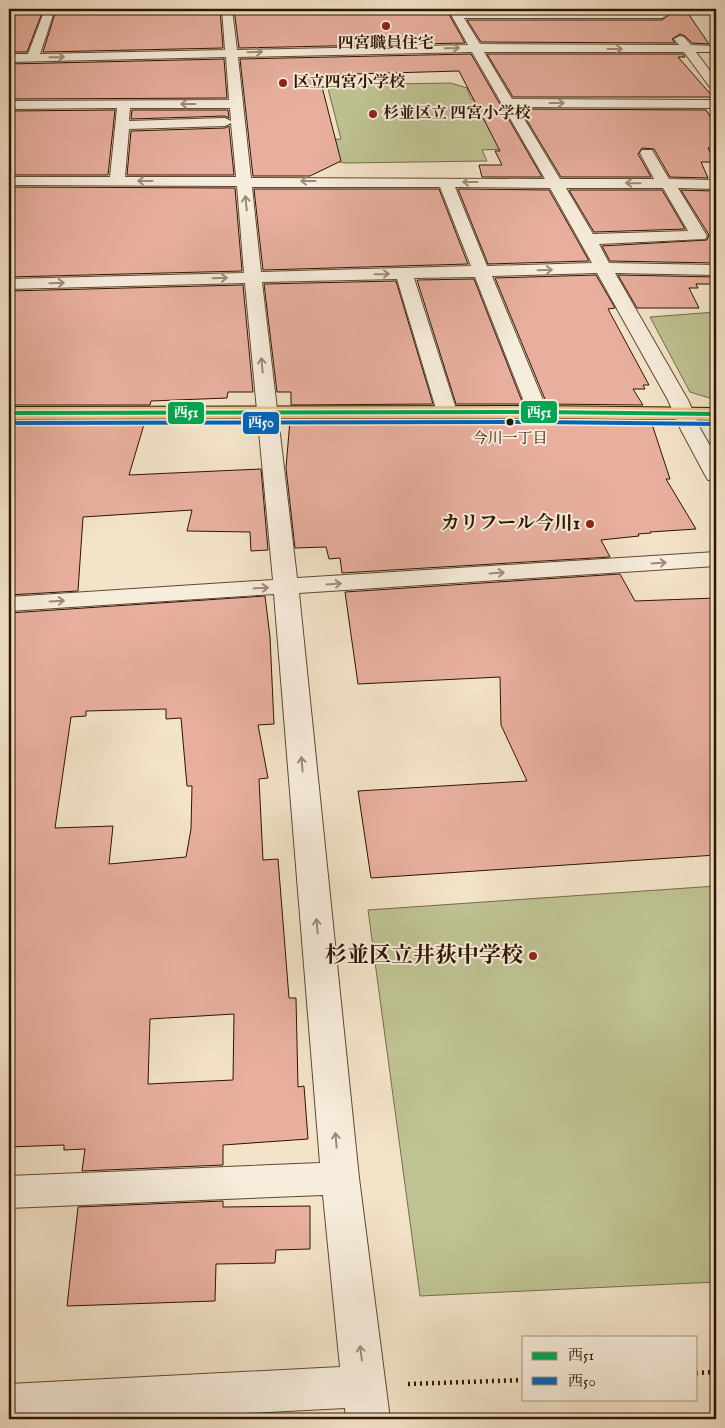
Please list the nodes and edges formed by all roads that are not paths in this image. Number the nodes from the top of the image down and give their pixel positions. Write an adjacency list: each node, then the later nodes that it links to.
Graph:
1 (9, 9): 2 (street)
2 (39, 9)
3 (50, 9): 12 (street)
4 (227, 9): 10 (street)
5 (455, 12): 6 (street); 7 (street)
6 (664, 19): 8 (street)
7 (476, 48): 8 (street, one-way to 8); 10 (street, one-way to 7); 14 (street)
8 (688, 49): 9 (street); 13 (street)
9 (716, 49)
10 (232, 53): 12 (street, one-way to 10); 16 (street)
11 (9, 58): 12 (street)
12 (33, 58)
13 (716, 87)
14 (508, 103): 17 (street, one-way to 17); 28 (street)
15 (124, 104): 16 (street, one-way to 15); 19 (street); 22 (street)
16 (236, 104): 21 (street)
17 (716, 104)
18 (9, 105): 19 (street)
19 (31, 105): 20 (street)
20 (25, 122)
21 (238, 122): 22 (street); 26 (street)
22 (122, 125): 25 (street)
23 (647, 153): 29 (street)
24 (9, 181): 25 (street)
25 (117, 181): 26 (street, one-way to 25)
26 (244, 181): 27 (street, one-way to 26); 36 (street, one-way to 26)
27 (445, 182): 28 (street, one-way to 27); 34 (street)
28 (556, 182): 29 (street, one-way to 28); 31 (street)
29 (666, 184): 30 (street); 31 (street)
30 (716, 184)
31 (588, 239): 32 (street)
32 (603, 268): 33 (street); 34 (street, one-way to 32); 42 (street)
33 (716, 270)
34 (481, 272): 35 (street); 39 (street)
35 (404, 274): 36 (street, one-way to 35); 38 (street)
36 (254, 278): 37 (street, one-way to 36); 41 (street, one-way to 36)
37 (9, 284)
38 (448, 412): 39 (main road); 41 (main road)
39 (538, 412): 42 (main road)
40 (9, 413): 41 (main road)
41 (266, 413): 46 (street)
42 (684, 414): 43 (main road); 44 (street)
43 (716, 414)
44 (716, 475)
45 (716, 559): 46 (street, one-way to 45)
46 (286, 587): 47 (street, one-way to 46); 48 (street, one-way to 46)
47 (9, 604)
48 (340, 1178): 49 (street); 50 (street, one-way to 48)
49 (9, 1192)
50 (367, 1403): 51 (street)
51 (9, 1405)

